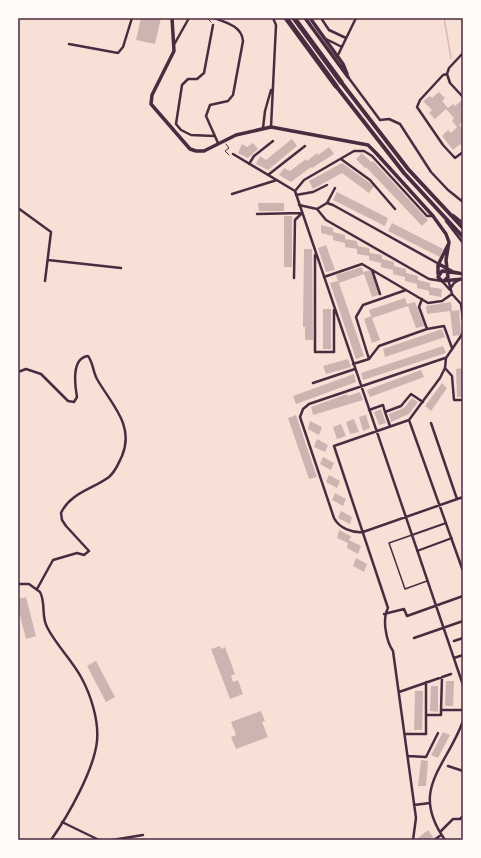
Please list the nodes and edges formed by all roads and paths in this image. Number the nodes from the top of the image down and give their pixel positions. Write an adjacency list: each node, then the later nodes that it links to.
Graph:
1 (132, 18): 17 (street)
2 (172, 18): 16 (street)
3 (189, 18): 16 (street)
4 (206, 18): 13 (path)
5 (214, 18): 31 (street)
6 (273, 18): 24 (street)
7 (286, 18): 25 (highway)
8 (294, 18): 23 (highway)
9 (305, 18): 20 (street)
10 (310, 18): 15 (street)
11 (321, 18): 14 (street)
12 (356, 18): 14 (street)
13 (212, 25): 31 (street)
14 (346, 38): 18 (street)
15 (324, 39): 18 (street); 20 (street)
16 (175, 43): 34 (street)
17 (69, 44)
18 (342, 47): 20 (street)
19 (463, 53): 21 (street)
20 (336, 58): 22 (street)
21 (447, 74): 26 (street); 36 (street)
22 (348, 77): 23 (street); 27 (street)
23 (341, 82): 25 (street); 28 (main road)
24 (272, 86): 29 (street); 30 (street)
25 (336, 86): 53 (main road)
26 (463, 97)
27 (380, 120): 28 (street); 47 (street)
28 (373, 124): 54 (main road)
29 (271, 127): 30 (street); 57 (street)
30 (263, 128): 32 (street)
31 (214, 136): 34 (street)
32 (224, 140): 34 (street); 37 (path)
33 (273, 141): 39 (street)
34 (218, 143)
35 (305, 146): 40 (street)
36 (463, 152)
37 (234, 154): 39 (street)
38 (341, 159): 44 (street); 52 (street); 57 (street)
39 (249, 164): 40 (street)
40 (268, 175): 41 (street)
41 (277, 180): 44 (street); 45 (street)
42 (327, 185): 46 (street)
43 (335, 188): 48 (street)
44 (295, 191): 46 (street)
45 (232, 194)
46 (296, 195): 49 (street)
47 (463, 202)
48 (328, 203): 51 (street); 65 (street)
49 (299, 205): 51 (street); 55 (street)
50 (18, 208): 64 (street)
51 (317, 209): 73 (street)
52 (395, 209)
53 (439, 211): 60 (main road); 62 (street)
54 (448, 211): 58 (street); 59 (main road)
55 (302, 213): 56 (street); 63 (street); 72 (street)
56 (256, 214)
57 (433, 216): 61 (street)
58 (463, 223)
59 (463, 228)
60 (463, 237)
61 (449, 242): 65 (street); 67 (street)
62 (463, 243)
63 (315, 253): 71 (street); 81 (street)
64 (48, 260): 66 (street); 75 (street)
65 (439, 264): 67 (street); 70 (street)
66 (121, 268)
67 (446, 268): 69 (street); 73 (street)
68 (372, 270): 71 (street); 76 (street); 78 (street)
69 (461, 273): 73 (street)
70 (438, 274): 73 (street); 73 (street)
71 (324, 277): 81 (street)
72 (294, 278)
73 (446, 279): 74 (street); 77 (street); 77 (street)
74 (462, 280): 77 (street)
75 (45, 281)
76 (406, 290): 80 (street); 87 (street)
77 (450, 290): 79 (street)
78 (380, 294)
79 (452, 294): 80 (street); 82 (street)
80 (422, 299): 83 (street)
81 (334, 308): 88 (street)
82 (463, 320)
83 (427, 329): 85 (street); 87 (street)
84 (463, 333): 85 (street)
85 (452, 349): 86 (street)
86 (446, 358): 89 (street); 93 (street)
87 (369, 359): 88 (street)
88 (353, 364): 90 (street)
89 (444, 368): 94 (street); 95 (street)
90 (355, 369): 92 (street); 93 (street)
91 (18, 372): 114 (street)
92 (313, 383)
93 (361, 387): 96 (street); 107 (street)
94 (463, 400)
95 (423, 402): 97 (street); 98 (street)
96 (369, 410): 97 (street); 101 (street)
97 (385, 412): 100 (street)
98 (409, 420): 100 (street); 104 (street)
99 (431, 423): 103 (street)
100 (390, 426): 101 (street)
101 (376, 431): 105 (street); 107 (street)
102 (463, 497): 103 (street)
103 (457, 499): 104 (street)
104 (440, 505): 105 (street); 106 (street)
105 (406, 517): 107 (street); 108 (street)
106 (446, 523): 108 (street); 109 (street)
107 (363, 532): 117 (street)
108 (412, 535): 110 (street); 112 (lane)
109 (452, 538): 110 (street); 111 (street)
110 (417, 551): 112 (street)
111 (463, 571)
112 (428, 581): 116 (street)
113 (18, 584): 114 (street)
114 (37, 589): 144 (street)
115 (463, 596): 116 (street)
116 (436, 606): 117 (street); 119 (street)
117 (384, 614): 129 (street)
118 (463, 621): 119 (street)
119 (443, 628): 120 (street); 124 (street)
120 (414, 638)
121 (463, 638): 122 (street)
122 (454, 641)
123 (463, 655): 124 (street)
124 (454, 658): 128 (street)
125 (451, 674): 126 (street)
126 (442, 677): 127 (street); 130 (street)
127 (426, 682): 129 (street); 132 (street)
128 (463, 685)
129 (399, 692): 136 (street)
130 (441, 710): 131 (street); 132 (street)
131 (463, 710)
132 (426, 715): 136 (street)
133 (463, 721): 134 (street)
134 (462, 726): 138 (street)
135 (438, 733): 137 (street)
136 (406, 734): 137 (street)
137 (408, 756): 142 (street)
138 (442, 763): 139 (street); 141 (street)
139 (448, 766): 140 (street)
140 (463, 771)
141 (430, 803): 142 (street); 145 (street)
142 (414, 805): 150 (street)
143 (463, 816): 145 (street)
144 (62, 822): 147 (street); 148 (street)
145 (441, 834): 151 (street); 152 (street)
146 (143, 835): 149 (street)
147 (51, 840)
148 (99, 840)
149 (112, 840)
150 (413, 840)
151 (434, 840)
152 (445, 840)

